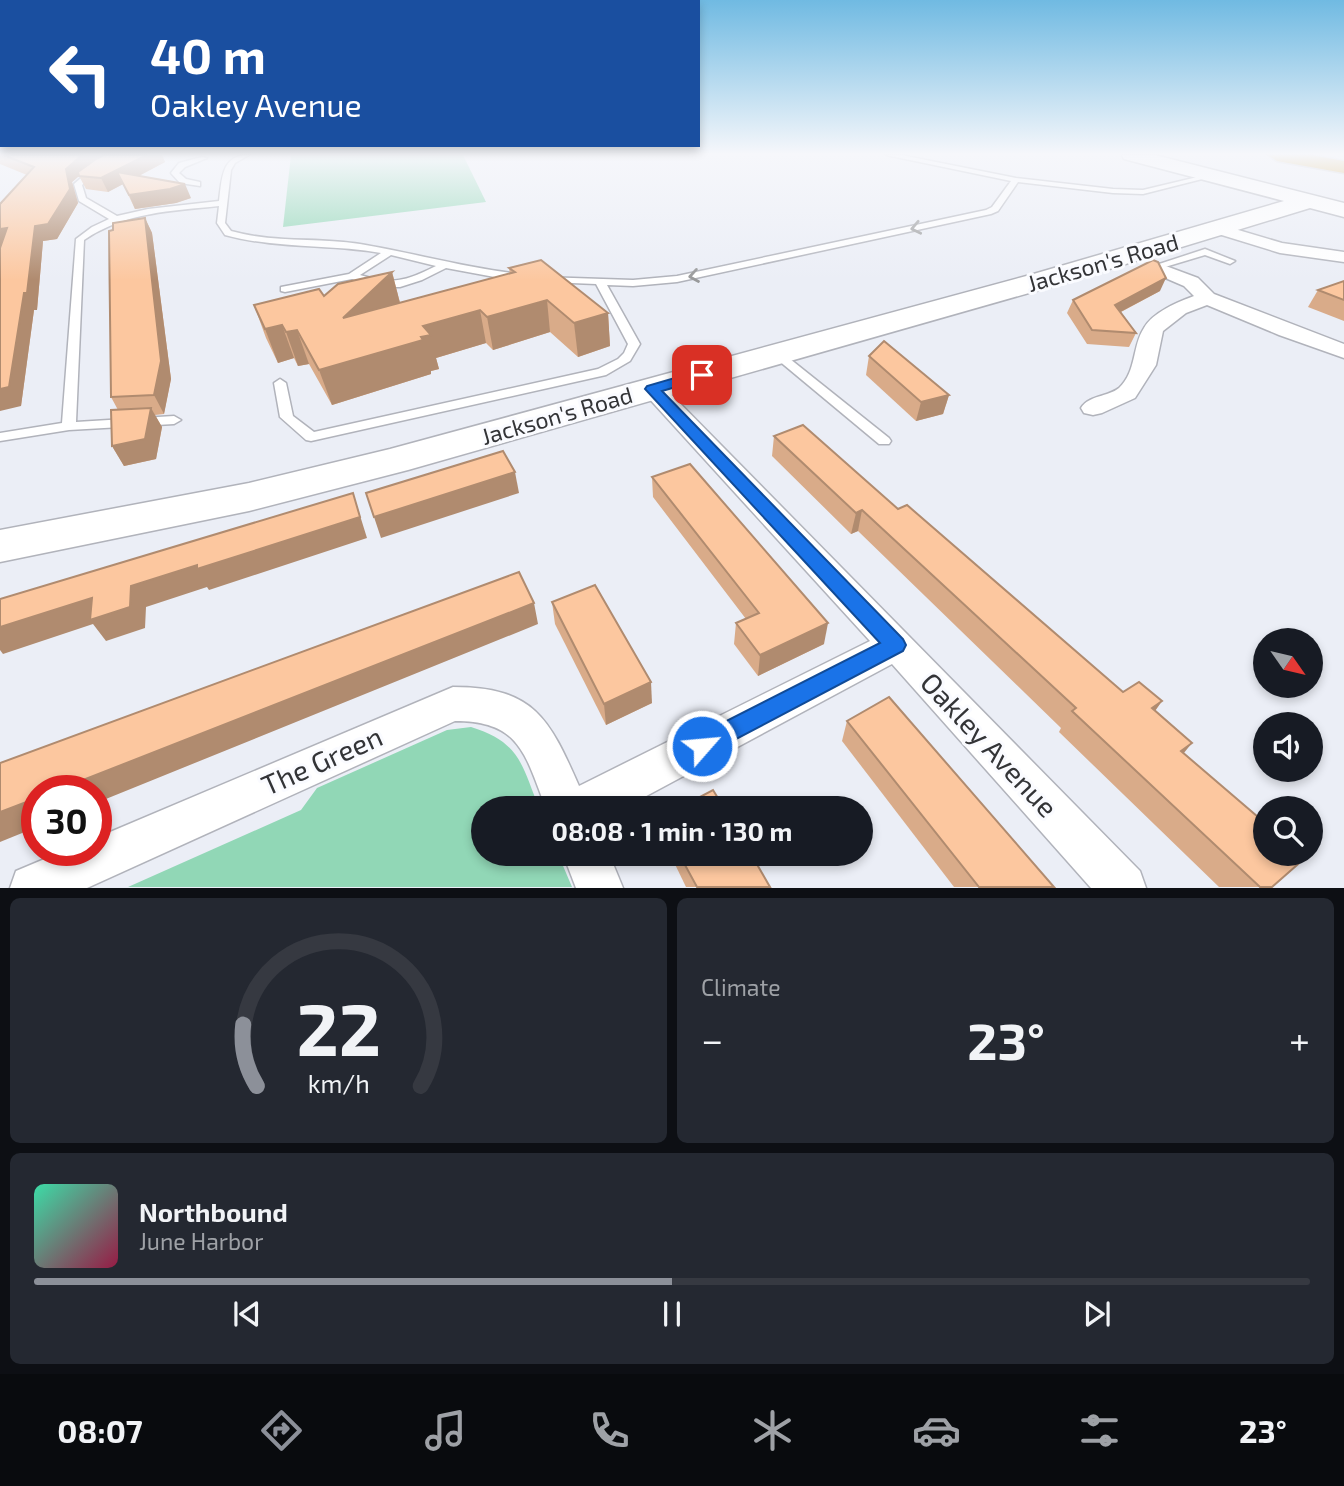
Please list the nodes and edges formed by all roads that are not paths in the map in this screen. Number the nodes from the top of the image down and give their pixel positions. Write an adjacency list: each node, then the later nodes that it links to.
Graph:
1 (81, 196): 7 (lane)
2 (224, 196): 5 (lane)
3 (1004, 196): 16 (lane, one-way to 16)
4 (1296, 196): 6 (street)
5 (223, 202): 7 (lane); 9 (lane)
6 (1332, 205): 8 (street, Jackson's Road)
7 (114, 218): 26 (lane)
8 (1219, 229): 10 (street); 21 (street, Jackson's Road)
9 (388, 253): 12 (lane); 15 (lane)
10 (1344, 257)
11 (1230, 261): 13 (lane)
12 (445, 265): 14 (lane); 15 (lane)
13 (1155, 267): 19 (street)
14 (497, 275): 16 (lane); 17 (lane)
15 (352, 276): 18 (lane)
16 (600, 282): 22 (lane)
17 (491, 286)
18 (285, 289)
19 (1207, 298): 20 (street); 24 (street)
20 (1344, 351)
21 (776, 353): 23 (street, Jackson's Road); 28 (lane)
22 (279, 383)
23 (653, 389): 29 (street, Jackson's Road); 30 (street, Oakley Avenue)
24 (1093, 408)
25 (174, 420): 26 (lane)
26 (69, 426): 27 (lane)
27 (0, 437)
28 (884, 441)
29 (0, 545)
30 (895, 645): 32 (street); 36 (street, Oakley Avenue)
31 (562, 796): 34 (street, The Green)
32 (604, 796)
33 (591, 866): 35 (street)
34 (33, 887)
35 (600, 887)
36 (1123, 887)

